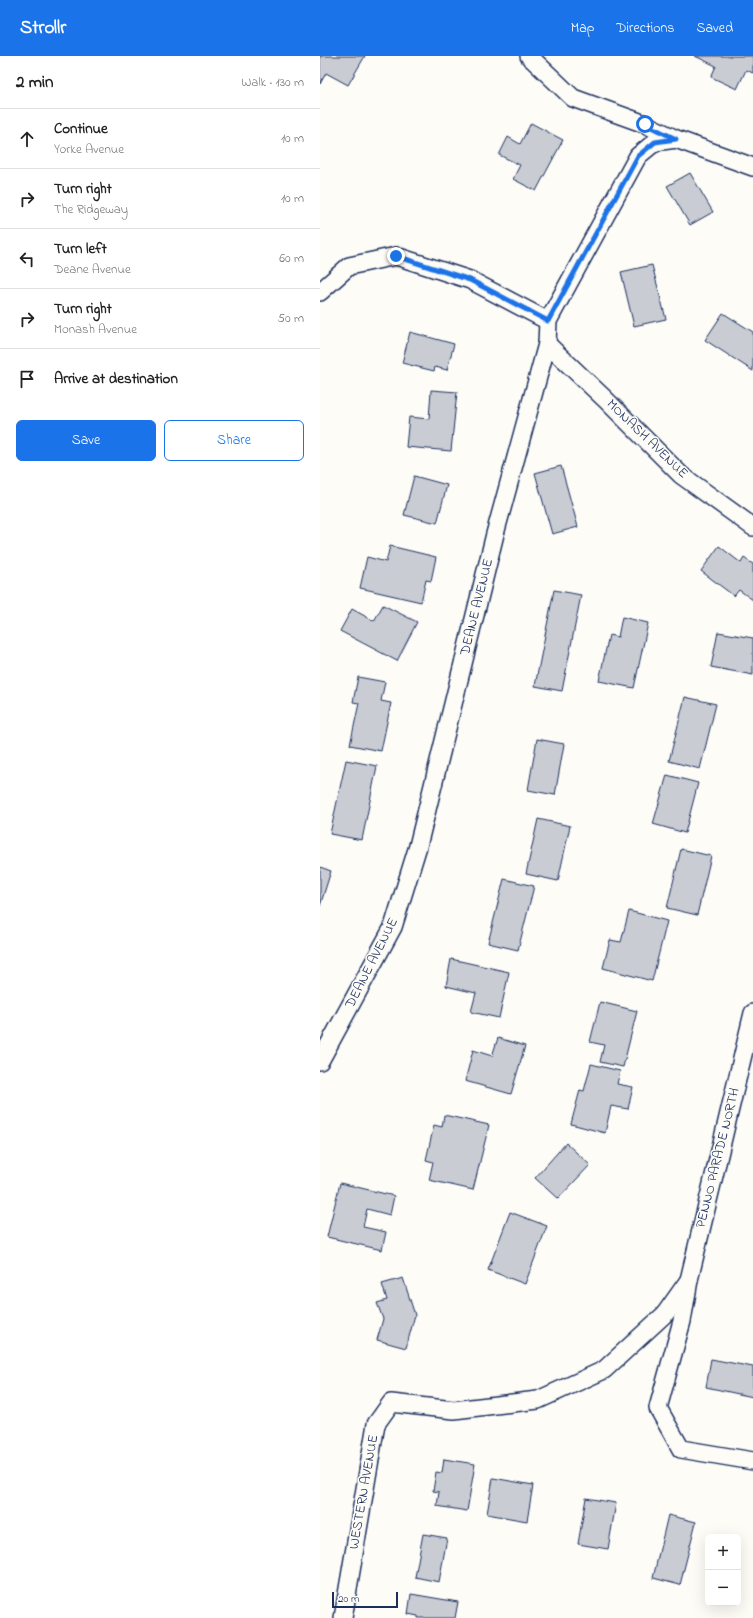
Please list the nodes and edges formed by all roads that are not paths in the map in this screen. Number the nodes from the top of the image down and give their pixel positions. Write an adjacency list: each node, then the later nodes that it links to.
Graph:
1 (529, 56): 2 (street)
2 (676, 139): 3 (street); 5 (street, DEANE AVENUE)
3 (753, 167)
4 (320, 292): 5 (street)
5 (548, 321): 6 (street, DEANE AVENUE)
6 (547, 344): 7 (street, MONASH AVENUE); 9 (street, DEANE AVENUE)
7 (753, 527)
8 (753, 1013): 10 (street, PENNO PARADE NORTH)
9 (320, 1061)
10 (689, 1280): 11 (street, PENNO PARADE NORTH); 12 (street, WESTERN AVENUE)
11 (753, 1461)
12 (343, 1618)

